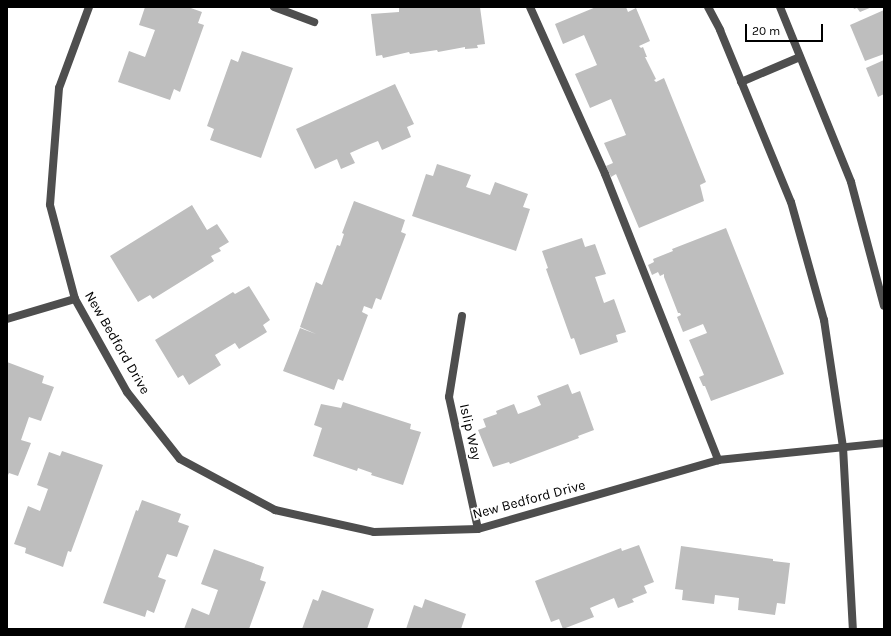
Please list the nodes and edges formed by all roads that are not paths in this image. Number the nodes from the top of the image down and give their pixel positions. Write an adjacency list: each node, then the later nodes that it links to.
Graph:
1 (89, 7): 9 (street, New Bedford Drive)
2 (274, 7): 6 (street)
3 (530, 7): 15 (street)
4 (708, 7): 8 (street)
5 (780, 7): 7 (street)
6 (314, 22)
7 (800, 57): 8 (street); 10 (street)
8 (742, 82): 14 (street)
9 (75, 299): 12 (street); 16 (street, New Bedford Drive)
10 (884, 306)
11 (462, 316): 16 (street, Islip Way)
12 (7, 319)
13 (884, 443): 14 (street, New Bedford Drive)
14 (844, 447): 15 (street, New Bedford Drive); 17 (street)
15 (718, 460): 16 (street, New Bedford Drive)
16 (478, 529)
17 (853, 629)

